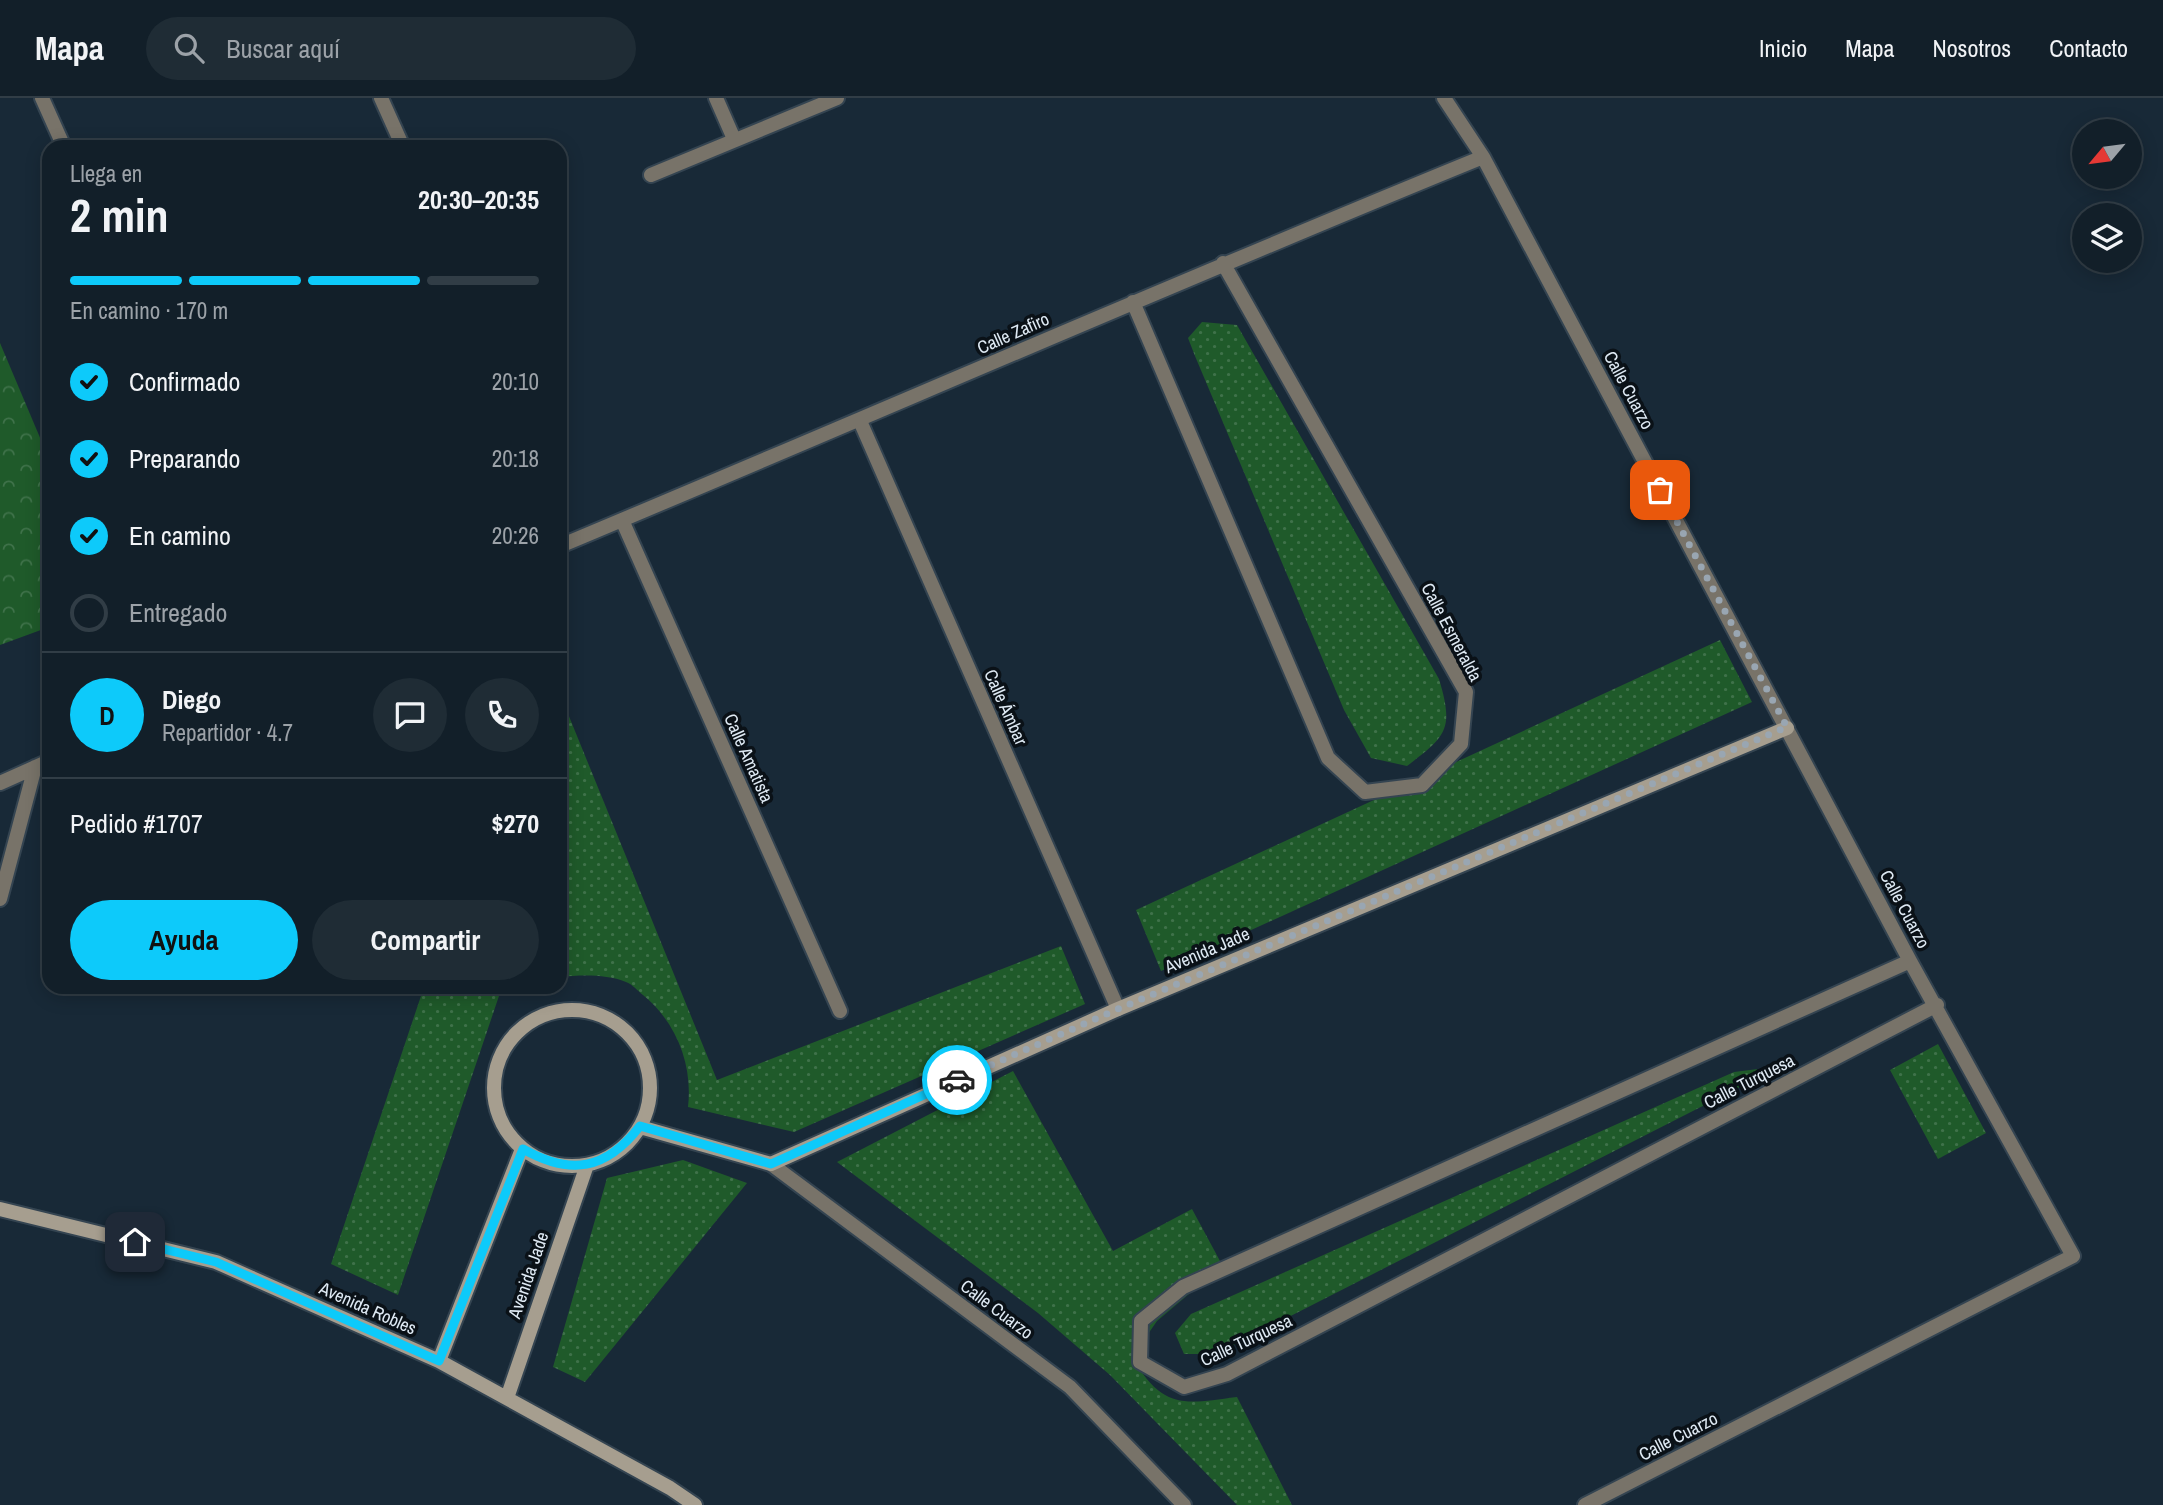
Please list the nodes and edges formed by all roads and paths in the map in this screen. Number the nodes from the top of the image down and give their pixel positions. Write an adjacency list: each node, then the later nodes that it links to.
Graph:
1 (42, 98): 7 (street)
2 (381, 98): 8 (street)
3 (716, 98): 6 (street)
4 (836, 98): 6 (street)
5 (1444, 98): 9 (street, Calle Cuarzo)
6 (734, 139): 10 (street)
7 (61, 140)
8 (399, 140)
9 (1483, 157): 11 (street, Calle Zafiro); 16 (street, Calle Cuarzo)
10 (651, 175)
11 (1223, 263): 12 (street, Calle Zafiro); 12 (street, Calle Esmeralda)
12 (1133, 302): 13 (street, Calle Zafiro)
13 (860, 421): 14 (street, Calle Zafiro); 23 (street, Calle Ámbar)
14 (622, 520): 15 (street, Calle Zafiro); 24 (street, Calle Amatista)
15 (567, 543)
16 (1787, 727): 21 (street, Calle Cuarzo); 23 (street, Avenida Jade)
17 (42, 764): 18 (street)
18 (35, 767): 19 (street); 20 (street)
19 (0, 783)
20 (0, 899)
21 (1910, 961): 22 (street, Calle Cuarzo); 22 (street, Calle Turquesa)
22 (1937, 1005): 34 (street, Calle Cuarzo)
23 (1118, 1009): 27 (street, Avenida Jade)
24 (840, 1011)
25 (640, 1126): 26 (street); 27 (street); 28 (street)
26 (523, 1149): 28 (street); 30 (street)
27 (771, 1164): 33 (street, Calle Cuarzo)
28 (587, 1165): 31 (street, Avenida Jade)
29 (0, 1209): 30 (street, Avenida Robles)
30 (439, 1361): 31 (street, Avenida Robles)
31 (507, 1398): 32 (street, Avenida Robles)
32 (695, 1505)
33 (1184, 1505)
34 (1586, 1505)

